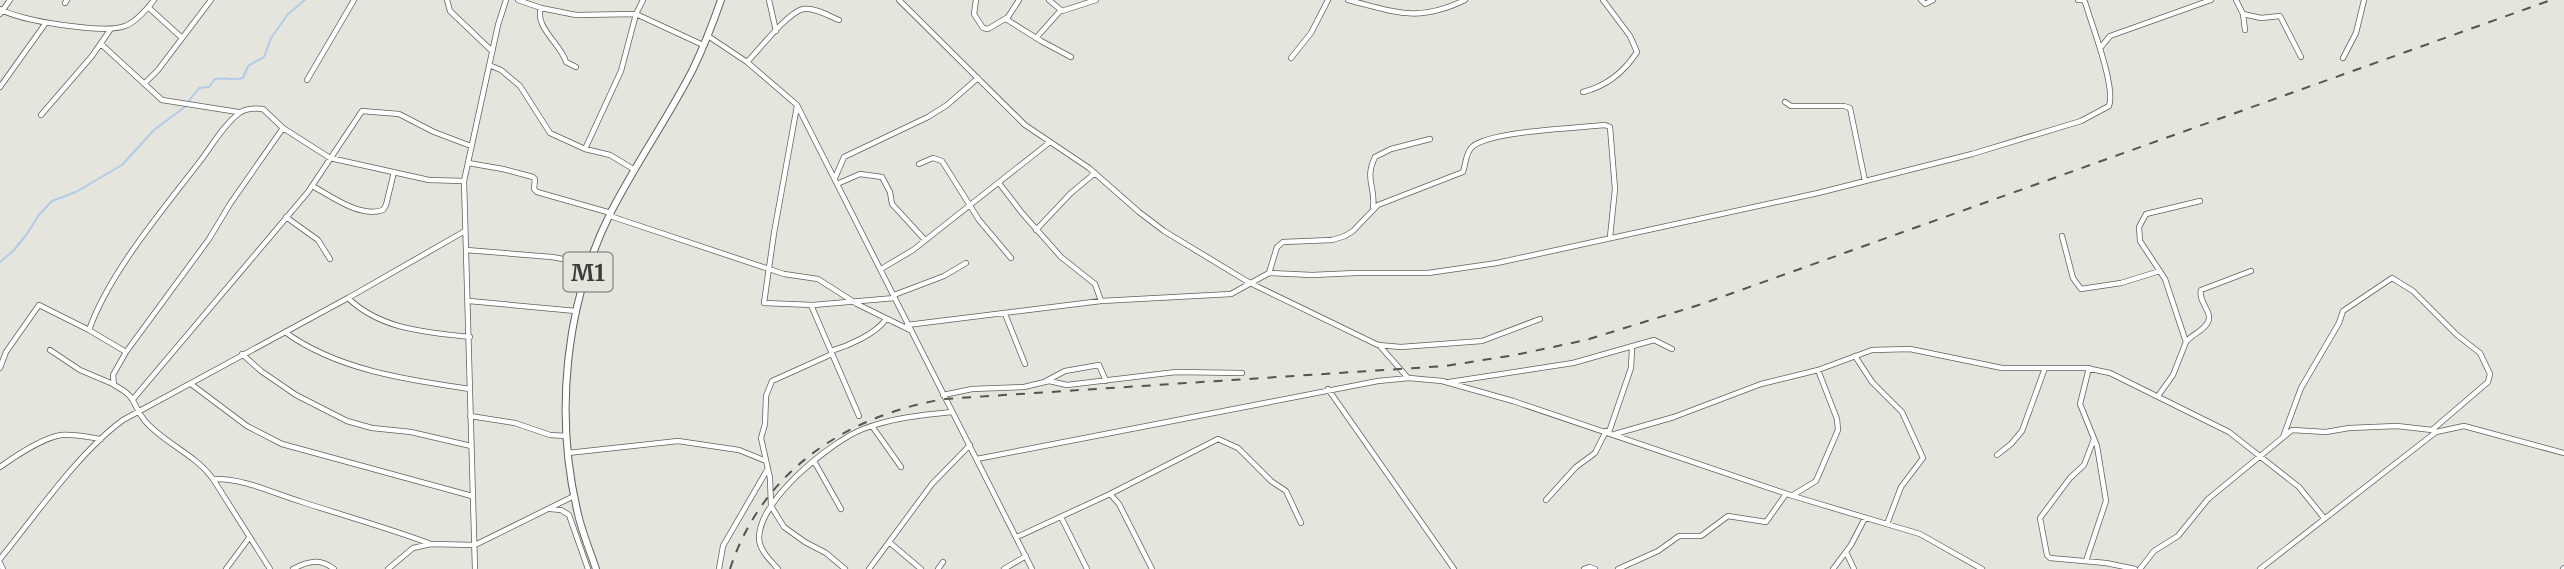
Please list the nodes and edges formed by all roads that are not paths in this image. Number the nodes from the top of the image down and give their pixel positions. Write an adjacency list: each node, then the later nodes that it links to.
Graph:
1 (10, 0): 30 (street)
2 (153, 0): 27 (street)
3 (211, 0): 40 (street)
4 (354, 0): 54 (street)
5 (447, 0): 45 (street)
6 (506, 0): 45 (street)
7 (518, 0): 28 (street)
8 (643, 0): 31 (street)
9 (722, 0): 39 (main road, M1)
10 (769, 0): 38 (street)
11 (899, 0): 53 (street)
12 (976, 0): 33 (street)
13 (1019, 0): 33 (street)
14 (1049, 0): 29 (street)
15 (1096, 0): 29 (street)
16 (1328, 0): 48 (street)
17 (1348, 0): 18 (street)
18 (1465, 0)
19 (1603, 0): 57 (street)
20 (1921, 0): 21 (street)
21 (1933, 0)
22 (2078, 0): 23 (street)
23 (2084, 0): 44 (street)
24 (2211, 0): 44 (street)
25 (2236, 0): 32 (street)
26 (2364, 0): 49 (street)
27 (148, 7): 36 (street); 40 (street)
28 (541, 8): 31 (street); 52 (street)
29 (1061, 10): 41 (street)
30 (1, 11): 35 (street)
31 (636, 14): 43 (street); 66 (street)
32 (2243, 14): 37 (street); 47 (street)
33 (1006, 19): 41 (street)
34 (839, 20): 38 (street)
35 (45, 23): 36 (street); 56 (street)
36 (110, 30): 42 (street)
37 (2245, 30)
38 (776, 31): 50 (street)
39 (708, 36): 43 (main road, M1); 50 (street)
40 (182, 38): 55 (street)
41 (1036, 38): 46 (street)
42 (101, 44): 55 (street); 61 (street)
43 (703, 46): 70 (main road, M1)
44 (2101, 47): 75 (street)
45 (492, 51): 51 (street)
46 (1071, 57)
47 (2301, 57)
48 (1290, 58)
49 (2343, 58)
50 (747, 62): 59 (street)
51 (489, 65): 65 (street); 66 (street)
52 (576, 68)
53 (978, 78): 64 (street); 74 (street)
54 (307, 80)
55 (144, 84): 60 (street)
56 (0, 87)
57 (1583, 92)
58 (1785, 102): 75 (street)
59 (797, 105): 74 (street); 93 (street)
60 (239, 112): 62 (street); 110 (street)
61 (41, 115)
62 (284, 128): 67 (street); 118 (street)
63 (1430, 139): 80 (street)
64 (1050, 142): 72 (street); 76 (street)
65 (471, 146): 67 (street); 68 (street)
66 (585, 149): 70 (street)
67 (330, 158): 71 (street); 77 (street)
68 (468, 163): 73 (street); 81 (street)
69 (919, 164): 79 (street)
70 (635, 170): 81 (main road, M1)
71 (394, 172): 73 (street); 77 (street)
72 (1095, 173): 83 (street); 98 (street)
73 (464, 181): 84 (street)
74 (836, 181): 87 (street); 94 (street)
75 (1865, 181): 86 (street)
76 (999, 183): 79 (street); 83 (street)
77 (312, 186): 82 (street)
78 (2200, 201): 95 (street)
79 (969, 205): 87 (street); 89 (street)
80 (1373, 208): 86 (street); 97 (street)
81 (610, 214): 92 (main road, M1); 93 (street)
82 (286, 217): 90 (street); 138 (street)
83 (1036, 230): 103 (street)
84 (465, 231): 88 (street); 100 (street)
85 (2062, 236): 95 (street)
86 (1610, 237): 97 (street)
87 (925, 240): 94 (street)
88 (466, 250): 92 (street); 101 (street)
89 (1011, 258)
90 (330, 259)
91 (966, 263): 99 (street)
92 (590, 264): 105 (main road, M1)
93 (768, 269): 102 (street); 104 (street)
94 (881, 269): 99 (street)
95 (2160, 271): 113 (street)
96 (2251, 271): 113 (street)
97 (1269, 273): 98 (street)
98 (1250, 283): 103 (street); 114 (street)
99 (895, 297): 102 (street); 109 (street)
100 (348, 298): 111 (street); 112 (street)
101 (469, 300): 105 (street); 112 (street)
102 (852, 301): 104 (street); 107 (street)
103 (1101, 301): 106 (street)
104 (811, 305): 119 (street)
105 (577, 311): 146 (main road, M1)
106 (1005, 314): 109 (street); 122 (street)
107 (886, 319): 109 (street); 119 (street)
108 (1539, 319): 114 (street)
109 (909, 328): 136 (street)
110 (89, 330): 118 (street); 123 (street)
111 (285, 332): 120 (street); 134 (street)
112 (470, 337): 134 (street)
113 (2186, 342): 137 (street)
114 (1378, 345): 128 (street)
115 (1632, 348): 116 (street); 131 (street); 145 (street)
116 (1672, 348)
117 (50, 350): 132 (street)
118 (126, 352): 132 (street)
119 (832, 353): 142 (street); 157 (street)
120 (242, 354): 133 (street); 151 (street)
121 (1855, 356): 124 (street); 126 (street); 176 (street)
122 (1025, 364)
123 (0, 368)
124 (2045, 368): 125 (street); 154 (street)
125 (2089, 368): 137 (street); 149 (street)
126 (1818, 370): 145 (street); 167 (street)
127 (1242, 373): 129 (street)
128 (1409, 378): 131 (street); 135 (street)
129 (1106, 381): 130 (street); 130 (street)
130 (1045, 382): 136 (street)
131 (1448, 382): 145 (street)
132 (114, 384): 138 (street)
133 (191, 384): 139 (street); 165 (street)
134 (470, 389): 141 (street)
135 (1328, 389): 156 (street); 206 (street)
136 (943, 395): 140 (street)
137 (2158, 396): 155 (street)
138 (134, 398): 139 (street)
139 (139, 410): 148 (street); 162 (street)
140 (952, 412): 143 (street); 150 (street)
141 (470, 415): 146 (street); 151 (street)
142 (859, 416)
143 (872, 426): 158 (street); 160 (street)
144 (2434, 431): 147 (street); 147 (street); 153 (street); 174 (street)
145 (1610, 432): 164 (street); 168 (street)
146 (566, 436): 152 (main road, M1)
147 (2283, 437): 155 (street)
148 (101, 439): 159 (street); 184 (street)
149 (2094, 439): 185 (street); 185 (street)
150 (970, 445): 156 (street); 179 (street)
151 (471, 446): 165 (street)
152 (568, 453): 157 (street); 166 (main road, M1)
153 (2564, 453)
154 (1997, 455)
155 (2259, 457): 174 (street); 213 (street)
156 (977, 458): 177 (street)
157 (765, 461): 161 (street)
158 (814, 461): 169 (street); 171 (street)
159 (0, 467)
160 (901, 467)
161 (768, 468): 169 (street); 196 (street)
162 (213, 479): 178 (street); 180 (street)
163 (1111, 494): 172 (street); 175 (street); 205 (street)
164 (1786, 494): 167 (street); 209 (street)
165 (472, 496): 181 (street)
166 (574, 496): 170 (street); 195 (main road, M1)
167 (1793, 496): 173 (street)
168 (1546, 500)
169 (771, 506): 197 (street); 198 (street)
170 (550, 509): 181 (street); 194 (street)
171 (841, 509)
172 (1060, 517): 177 (street); 204 (street)
173 (1865, 518): 176 (street); 182 (street)
174 (2324, 518): 214 (street)
175 (1301, 523)
176 (1887, 524): 212 (street)
177 (1017, 537): 183 (street)
178 (249, 538): 188 (street); 189 (street)
179 (889, 542): 199 (street); 200 (street)
180 (432, 544): 181 (street); 192 (street)
181 (475, 545): 193 (street)
182 (1846, 552): 210 (street); 211 (street)
183 (1026, 555): 202 (street); 203 (street)
184 (0, 561): 187 (street)
185 (2086, 561): 213 (street)
186 (943, 562): 201 (street)
187 (4, 569)
188 (226, 569)
189 (270, 569)
190 (293, 569): 191 (street)
191 (334, 569)
192 (388, 569)
193 (475, 569)
194 (588, 569)
195 (596, 569)
196 (719, 569)
197 (778, 569)
198 (845, 569)
199 (869, 569)
200 (921, 569)
201 (938, 569)
202 (1004, 569)
203 (1032, 569)
204 (1087, 569)
205 (1152, 569)
206 (1454, 569)
207 (1584, 569): 208 (street)
208 (1595, 569)
209 (1618, 569)
210 (1833, 569)
211 (1854, 569)
212 (1982, 569)
213 (2137, 569)
214 (2260, 569)

